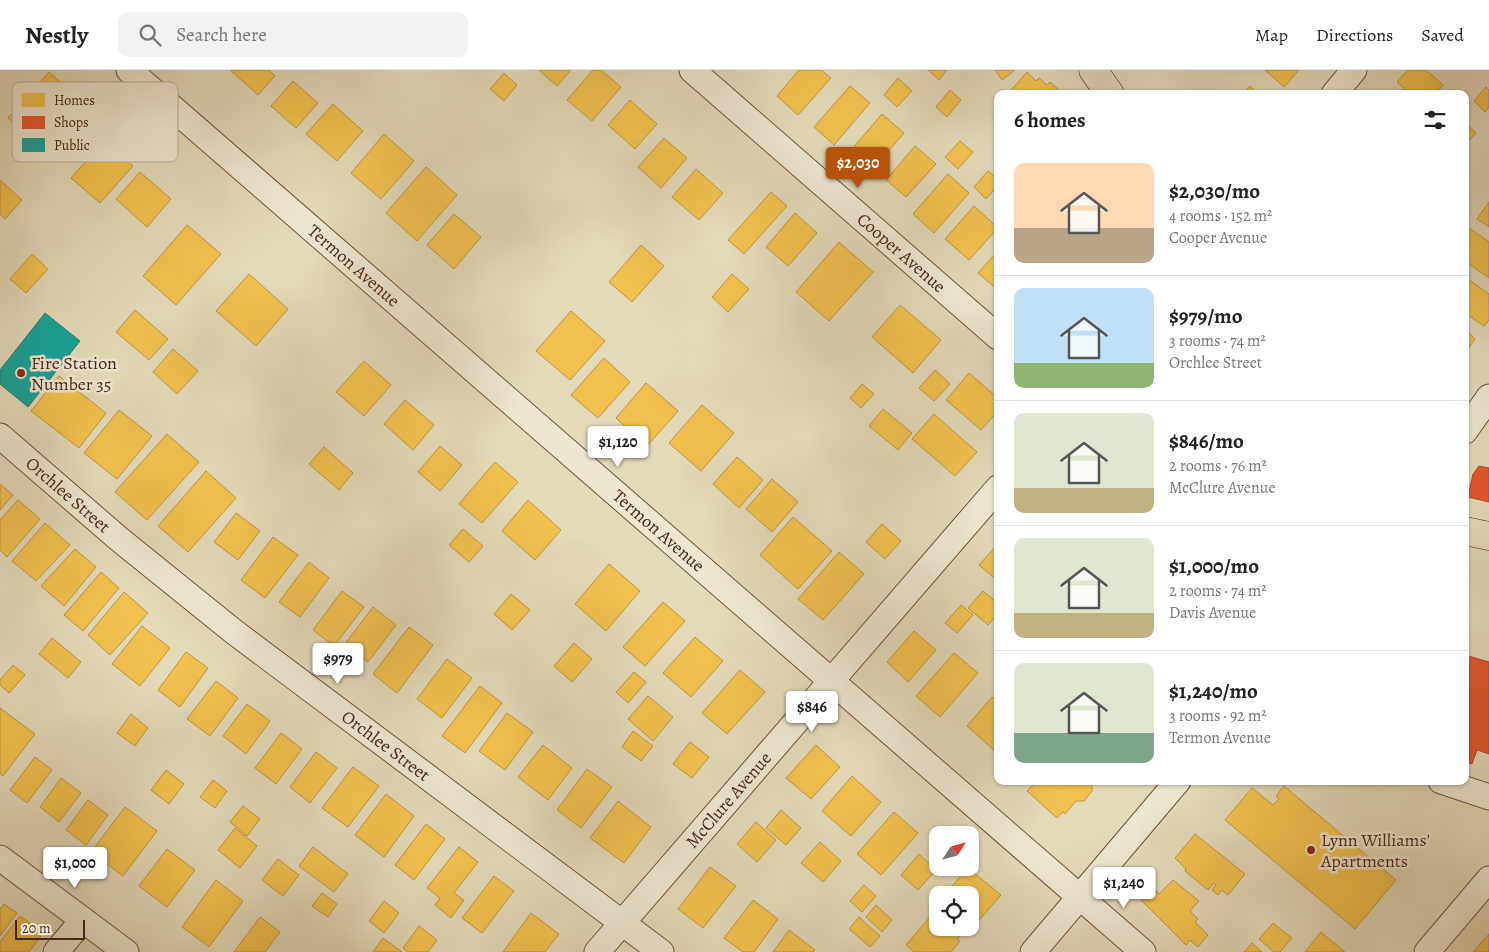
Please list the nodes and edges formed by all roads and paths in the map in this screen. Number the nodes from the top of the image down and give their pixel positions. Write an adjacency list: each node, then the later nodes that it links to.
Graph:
1 (130, 70): 5 (street, Termon Avenue)
2 (692, 70): 9 (street, Cooper Avenue)
3 (1093, 70): 6 (main road)
4 (1354, 70): 7 (street)
5 (144, 82)
6 (1107, 90)
7 (1337, 90)
8 (178, 112): 16 (street, Termon Avenue)
9 (994, 334)
10 (1489, 397): 11 (street)
11 (1469, 425)
12 (0, 436): 24 (street, Orchlee Street)
13 (994, 493): 16 (street, McClure Avenue)
14 (1469, 531): 15 (main road)
15 (1489, 536)
16 (831, 681): 22 (street, Termon Avenue); 24 (street, McClure Avenue)
17 (1175, 785): 22 (street)
18 (1453, 785): 19 (street)
19 (1489, 797)
20 (0, 858): 23 (street)
21 (1489, 879): 31 (street)
22 (1079, 897): 29 (street); 30 (street, Termon Avenue)
23 (84, 920): 25 (street); 26 (street)
24 (622, 923): 27 (street, McClure Avenue); 28 (street, Orchlee Street)
25 (56, 952)
26 (126, 952)
27 (596, 952)
28 (661, 952)
29 (1033, 952)
30 (1143, 952)
31 (1427, 952)

